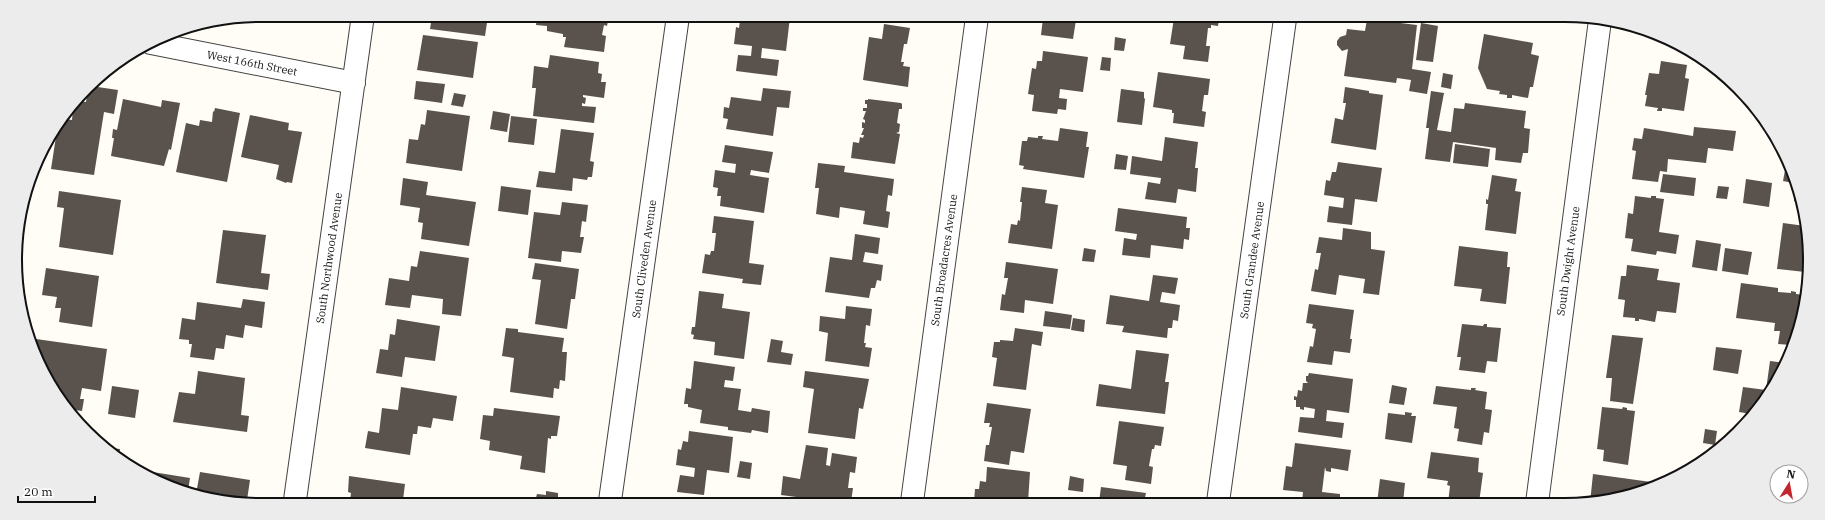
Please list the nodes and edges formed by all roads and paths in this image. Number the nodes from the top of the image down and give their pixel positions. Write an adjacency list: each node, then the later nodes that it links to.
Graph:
1 (362, 22): 7 (street, South Northwood Avenue)
2 (677, 22): 9 (street, South Cliveden Avenue)
3 (976, 22): 10 (street, South Broadacres Avenue)
4 (1285, 22): 11 (street, South Grandee Avenue)
5 (1599, 25): 12 (street, South Dwight Avenue)
6 (160, 45): 7 (street, West 166th Street)
7 (354, 83): 8 (street, South Northwood Avenue)
8 (295, 498)
9 (610, 498)
10 (913, 498)
11 (1219, 498)
12 (1537, 498)

